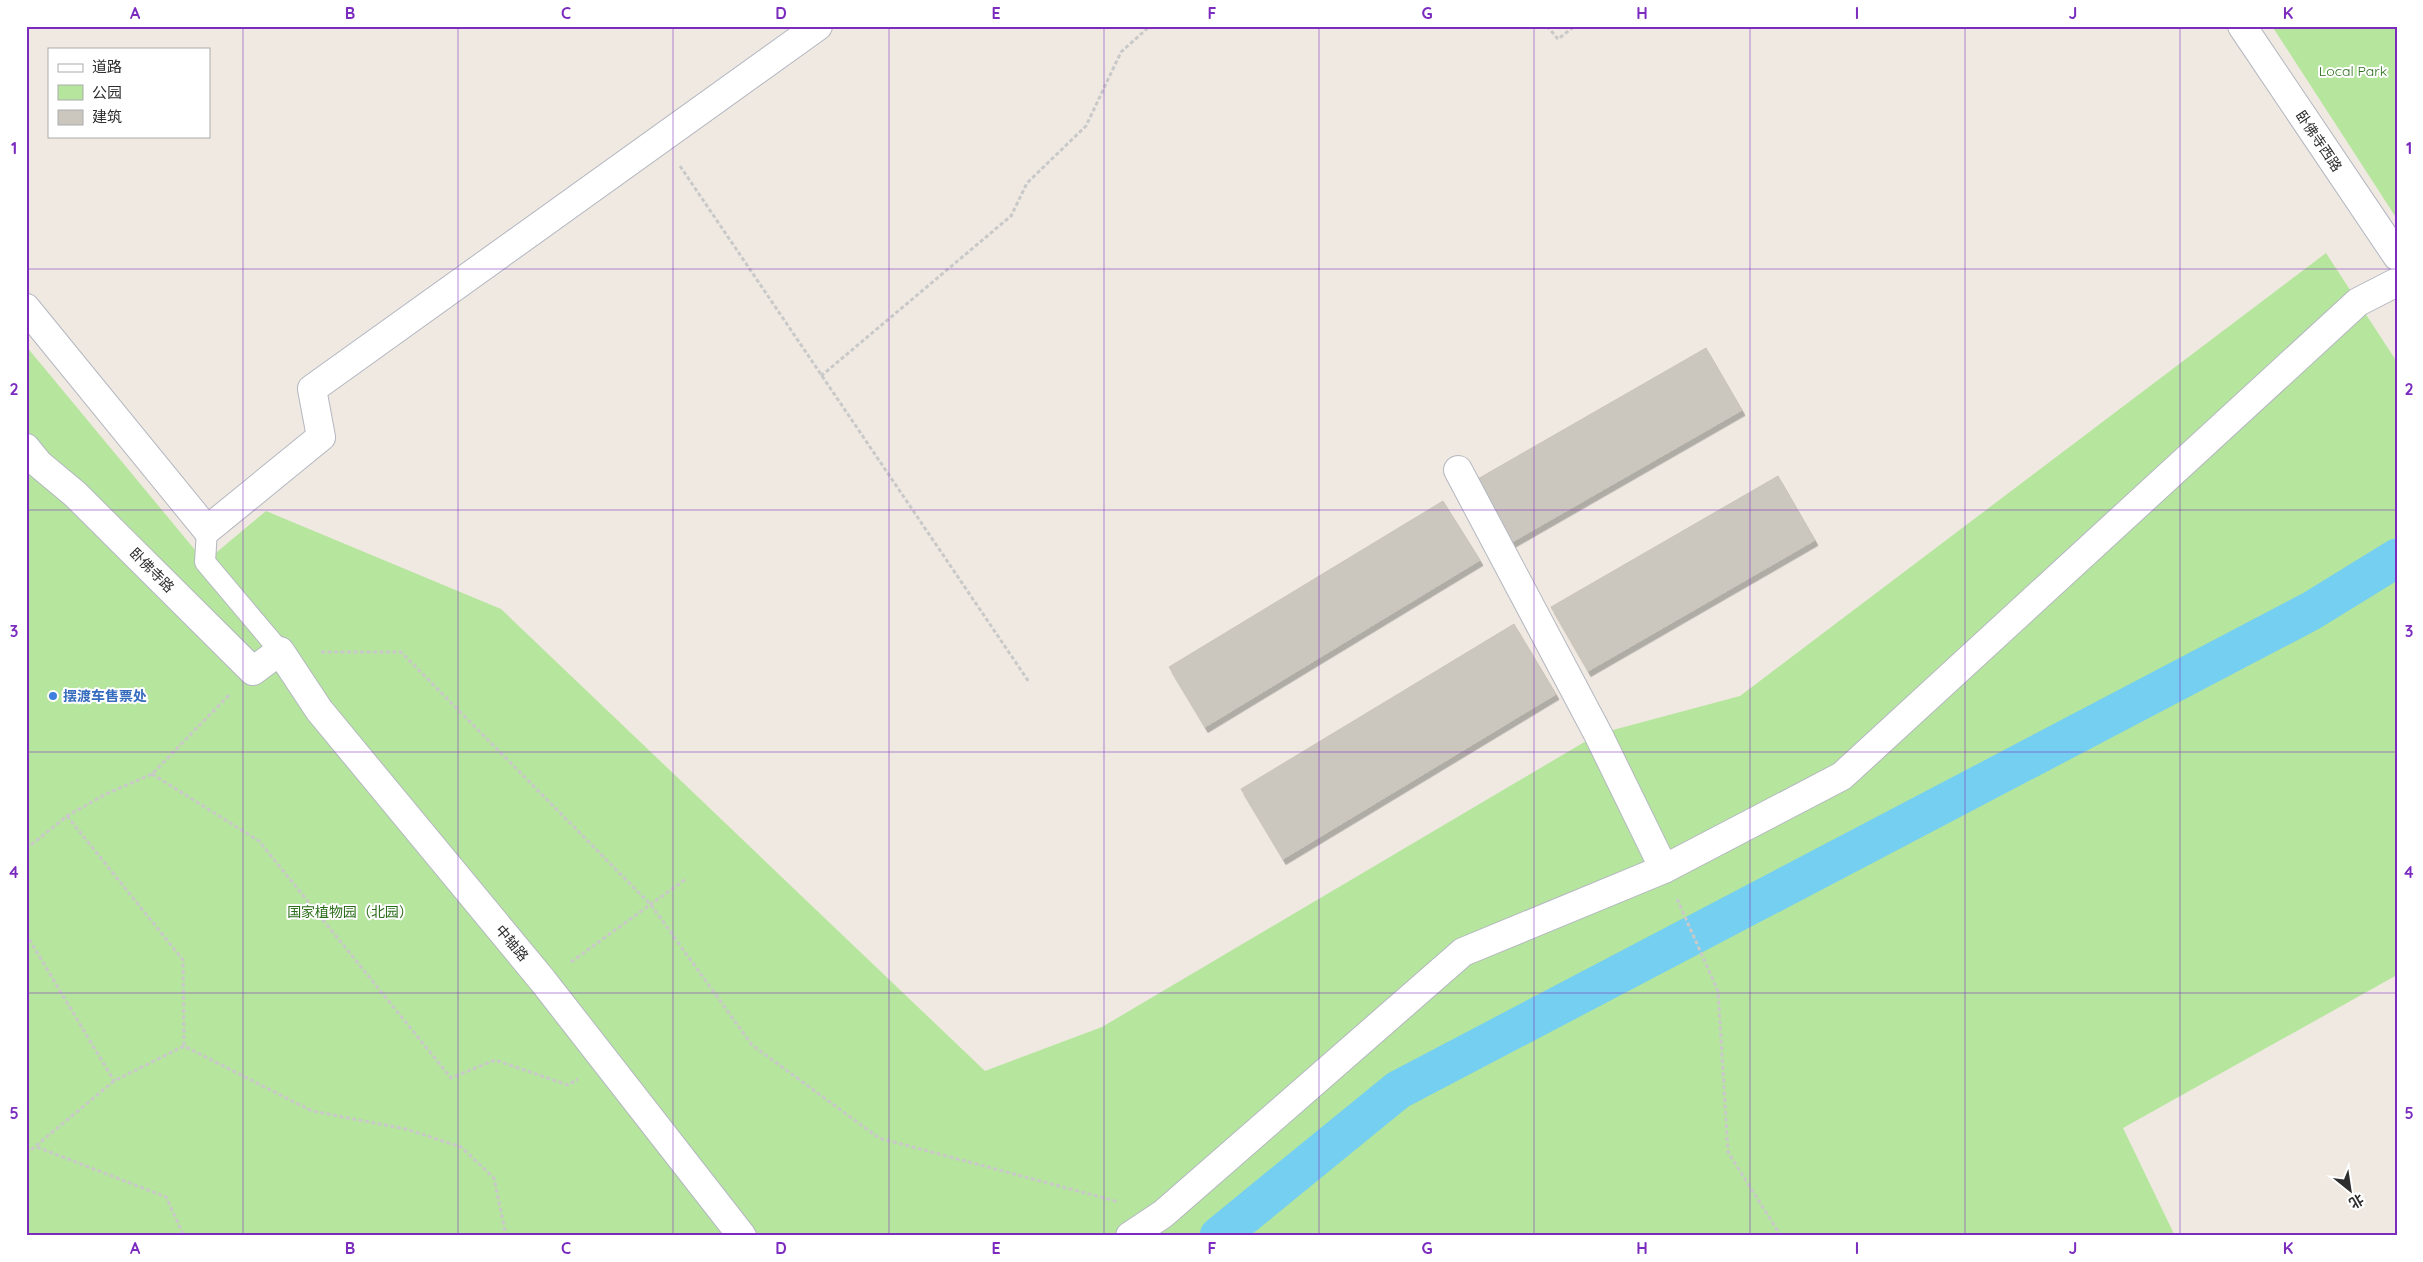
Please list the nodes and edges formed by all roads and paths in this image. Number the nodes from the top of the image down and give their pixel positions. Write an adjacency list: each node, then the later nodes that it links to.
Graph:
1 (818, 26): 6 (street)
2 (1150, 26): 10 (path)
3 (1547, 26): 4 (path)
4 (1575, 26)
5 (2242, 26): 7 (street, 卧佛寺西路)
6 (662, 138): 10 (path); 13 (street)
7 (2397, 256)
8 (2397, 282): 20 (street)
9 (26, 308): 13 (street)
10 (821, 376): 16 (path)
11 (26, 448): 15 (street, 卧佛寺路)
12 (1458, 470): 20 (street)
13 (207, 530): 14 (lane)
14 (280, 651): 15 (street); 22 (path); 24 (street, 中轴路)
15 (253, 671): 17 (path)
16 (1029, 682)
17 (152, 774): 18 (path); 26 (path)
18 (67, 816): 19 (path); 25 (path)
19 (26, 849)
20 (1664, 869): 30 (street); 35 (path)
21 (687, 878): 22 (path)
22 (651, 905): 24 (path); 30 (path)
23 (26, 934): 27 (path)
24 (543, 981): 26 (street, 中轴路)
25 (184, 1046): 27 (path); 32 (path)
26 (608, 1063): 33 (street, 中轴路)
27 (114, 1081): 28 (path)
28 (36, 1147): 29 (path); 31 (path)
29 (26, 1154)
30 (1163, 1214): 34 (street)
31 (184, 1236)
32 (506, 1236)
33 (742, 1236)
34 (1130, 1236)
35 (1781, 1236)

